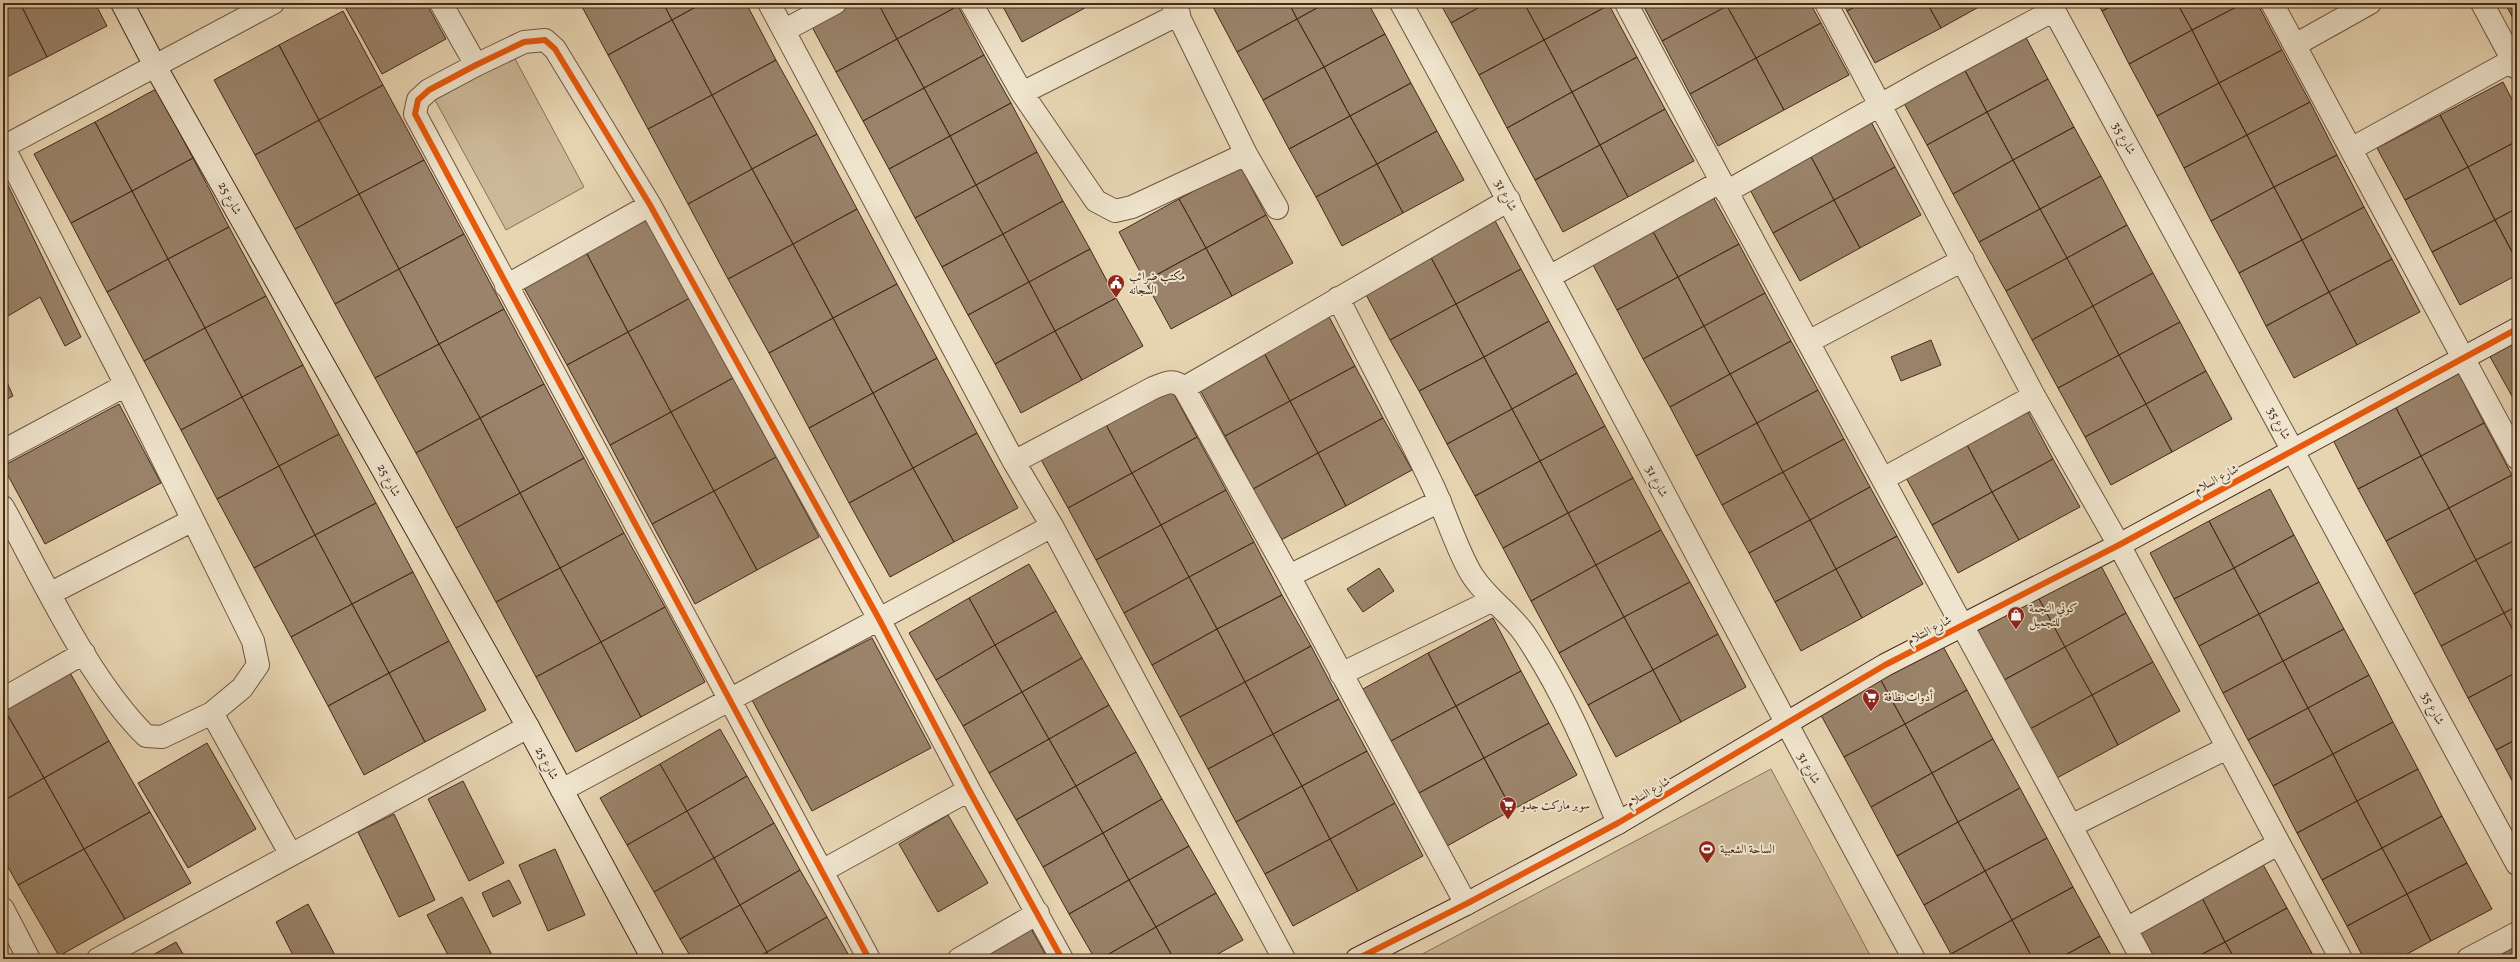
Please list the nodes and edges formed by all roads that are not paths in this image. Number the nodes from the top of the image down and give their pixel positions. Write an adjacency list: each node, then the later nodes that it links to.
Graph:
1 (122, 3): 19 (street, شارع 25)
2 (272, 3): 19 (street)
3 (441, 3): 17 (street)
4 (769, 3): 15 (street)
5 (835, 3): 15 (street)
6 (971, 3): 20 (street)
7 (1401, 3): 26 (street, شارع 31)
8 (1626, 3): 25 (street)
9 (1826, 3): 21 (street)
10 (2272, 3): 16 (street)
11 (2370, 3): 16 (street)
12 (2482, 3): 18 (street)
13 (2052, 7): 21 (street); 39 (street, شارع 35)
14 (1176, 9): 20 (street); 24 (street)
15 (784, 30): 42 (street)
16 (2295, 45): 23 (street)
17 (476, 64): 27 (street); 31 (street)
18 (2515, 64): 23 (street)
19 (155, 66): 22 (street); 60 (street, شارع 25)
20 (1022, 93): 24 (street)
21 (1882, 106): 25 (street); 29 (street)
22 (3, 147): 36 (street)
23 (2351, 149): 35 (street)
24 (1246, 154): 28 (street)
25 (1723, 187): 30 (street); 34 (street)
26 (1509, 200): 30 (street, شارع 31); 32 (street)
27 (650, 205): 31 (street); 52 (street)
28 (1277, 208)
29 (1962, 260): 34 (street); 38 (street)
30 (1549, 277): 59 (street, شارع 31)
31 (506, 286): 57 (street)
32 (1338, 298): 37 (street); 44 (street)
33 (2517, 329): 35 (street, شارع السلام)
34 (1808, 342): 43 (street)
35 (2463, 357): 39 (street, شارع السلام); 41 (street)
36 (126, 385): 40 (street); 46 (street)
37 (1184, 388): 42 (street); 49 (street)
38 (2034, 396): 43 (street); 48 (street)
39 (2294, 450): 48 (street, شارع السلام); 68 (street, شارع 35)
40 (3, 451)
41 (2517, 458)
42 (1014, 462): 47 (street)
43 (1883, 479): 53 (street)
44 (1440, 501): 49 (street); 51 (street)
45 (3, 507): 50 (street)
46 (193, 520): 50 (street); 58 (street)
47 (1052, 526): 52 (street); 81 (street)
48 (2118, 545): 53 (street, شارع السلام); 61 (street)
49 (1289, 576): 55 (street)
50 (51, 593): 54 (street)
51 (1491, 601): 55 (street); 64 (street)
52 (879, 619): 57 (street); 63 (street)
53 (1963, 624): 59 (street, شارع السلام); 65 (street)
54 (84, 653): 56 (street); 58 (street)
55 (1341, 674): 70 (street)
56 (3, 699)
57 (729, 700): 62 (street); 69 (street)
58 (212, 713): 67 (street)
59 (1784, 723): 64 (street, شارع السلام); 83 (street, شارع 31)
60 (528, 727): 62 (street, شارع 25); 67 (street)
61 (2227, 748): 65 (street); 66 (street)
62 (562, 790): 77 (street, شارع 25)
63 (968, 790): 69 (street); 72 (street)
64 (1618, 823): 70 (street, شارع السلام)
65 (2071, 826): 73 (street)
66 (2278, 844): 73 (street); 85 (street)
67 (291, 854): 76 (street)
68 (2517, 864)
69 (822, 871): 78 (street)
70 (1466, 904): 82 (street, شارع السلام)
71 (3, 909): 75 (street)
72 (1038, 913): 79 (street); 80 (street)
73 (2126, 928): 84 (street)
74 (2517, 933): 86 (street)
75 (30, 959)
76 (98, 959)
77 (653, 959)
78 (869, 959)
79 (959, 959)
80 (1062, 959)
81 (1284, 959)
82 (1357, 959)
83 (1914, 959)
84 (2142, 959)
85 (2341, 959)
86 (2468, 959)

